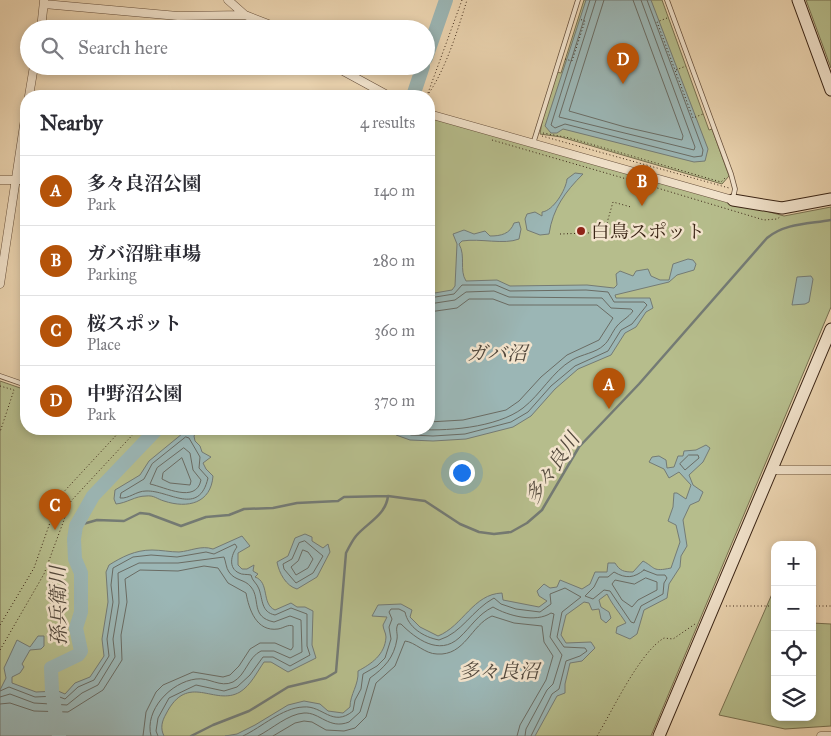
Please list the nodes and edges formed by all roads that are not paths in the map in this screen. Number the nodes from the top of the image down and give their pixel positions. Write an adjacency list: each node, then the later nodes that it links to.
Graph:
1 (228, 0): 6 (street)
2 (578, 0): 15 (lane)
3 (667, 0): 19 (lane)
4 (798, 0): 13 (street)
5 (44, 2): 6 (street); 7 (street)
6 (245, 15): 8 (street)
7 (42, 20)
8 (258, 20)
9 (32, 75): 11 (street)
10 (351, 75): 12 (street)
11 (30, 90)
12 (379, 90)
13 (831, 90)
14 (435, 116): 15 (street)
15 (533, 144): 19 (street)
16 (20, 157): 18 (street)
17 (0, 180): 18 (street)
18 (17, 180): 21 (street)
19 (734, 194): 20 (street)
20 (831, 199)
21 (0, 284)
22 (831, 331): 25 (street)
23 (0, 376): 24 (lane)
24 (20, 383)
25 (772, 470): 26 (street); 27 (street)
26 (831, 470)
27 (659, 736)
28 (821, 736): 29 (street)
29 (831, 736)

